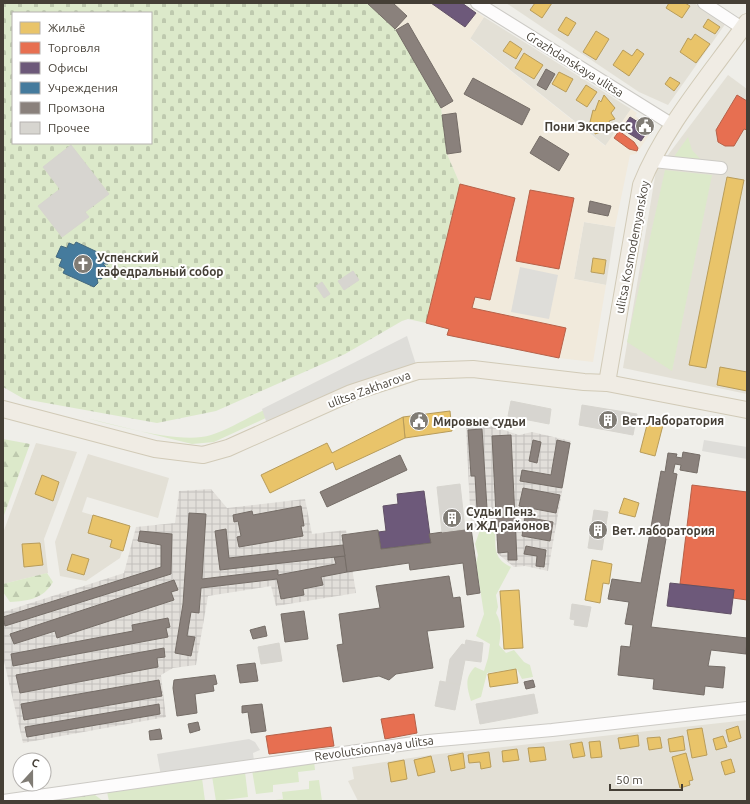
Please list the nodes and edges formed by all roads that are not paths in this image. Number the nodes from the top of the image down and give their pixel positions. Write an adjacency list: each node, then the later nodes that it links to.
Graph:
1 (477, 3): 4 (street, Grazhdanskaya ulitsa)
2 (704, 3): 3 (street)
3 (745, 25): 4 (main road, ulitsa Kosmodemyanskoy)
4 (673, 125): 5 (main road, ulitsa Kosmodemyanskoy)
5 (653, 161): 6 (street); 7 (main road, ulitsa Kosmodemyanskoy)
6 (721, 168)
7 (607, 383): 8 (main road, ulitsa Zakharova); 9 (main road, ulitsa Zakharova)
8 (3, 408)
9 (747, 410)
10 (747, 708): 11 (street, Revolutsionnaya ulitsa)
11 (3, 801)

